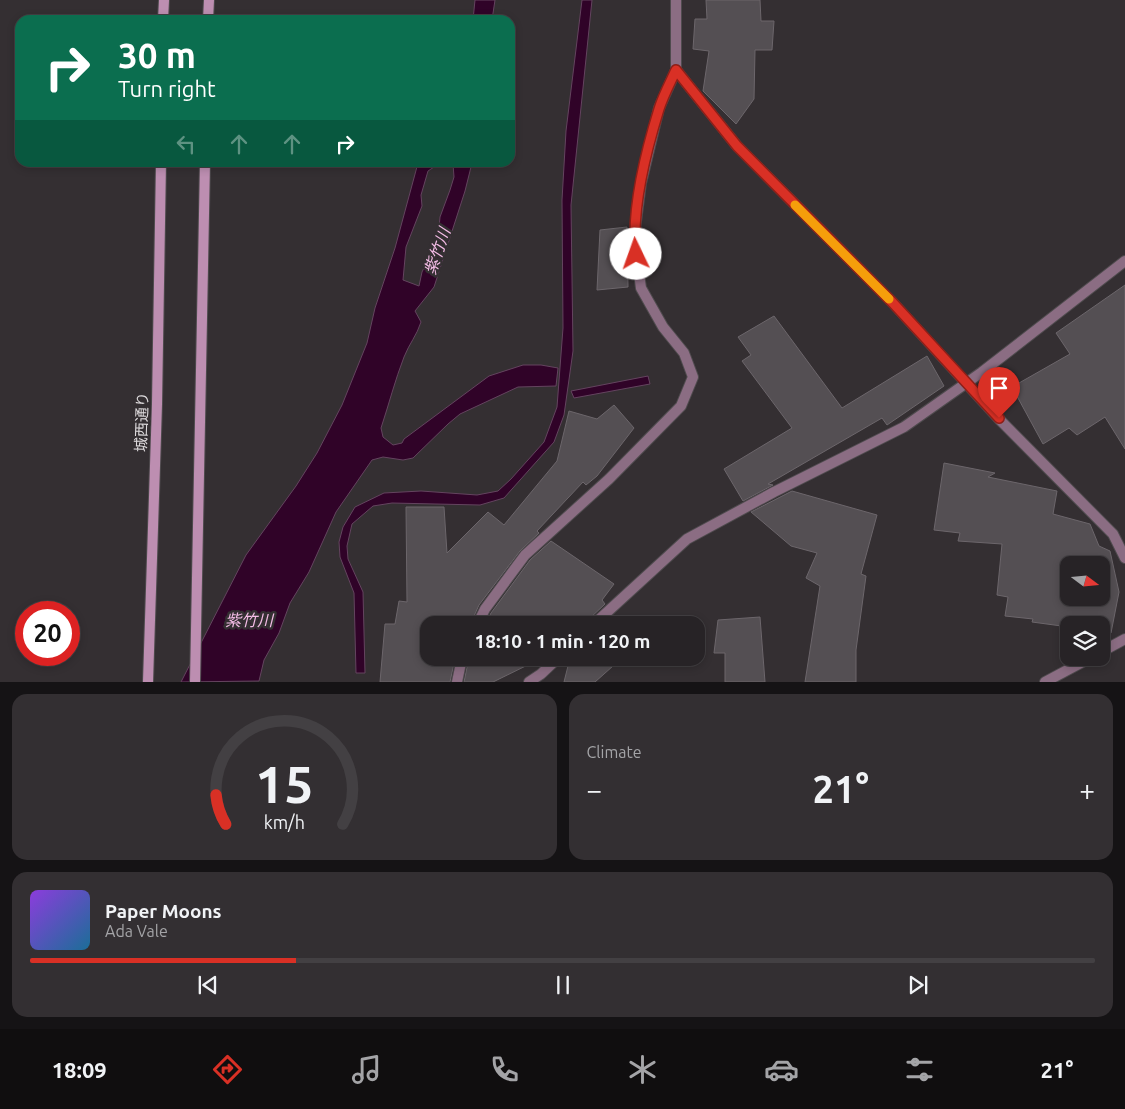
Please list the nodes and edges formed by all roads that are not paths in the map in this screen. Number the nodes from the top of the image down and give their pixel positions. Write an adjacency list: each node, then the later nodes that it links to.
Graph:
1 (164, 0): 4 (street)
2 (209, 0): 5 (street)
3 (676, 0): 6 (lane)
4 (163, 15)
5 (208, 15)
6 (676, 70): 10 (lane); 12 (lane)
7 (161, 167): 19 (street, 城西通り)
8 (206, 167): 20 (street)
9 (1125, 261): 10 (lane)
10 (966, 383): 11 (lane); 13 (lane)
11 (1125, 558)
12 (481, 616)
13 (603, 616)
14 (1125, 639): 15 (lane)
15 (1110, 647)
16 (460, 666): 21 (lane)
17 (550, 666): 22 (lane)
18 (1075, 666): 23 (lane)
19 (148, 682)
20 (195, 682)
21 (457, 682)
22 (529, 682)
23 (1046, 682)

